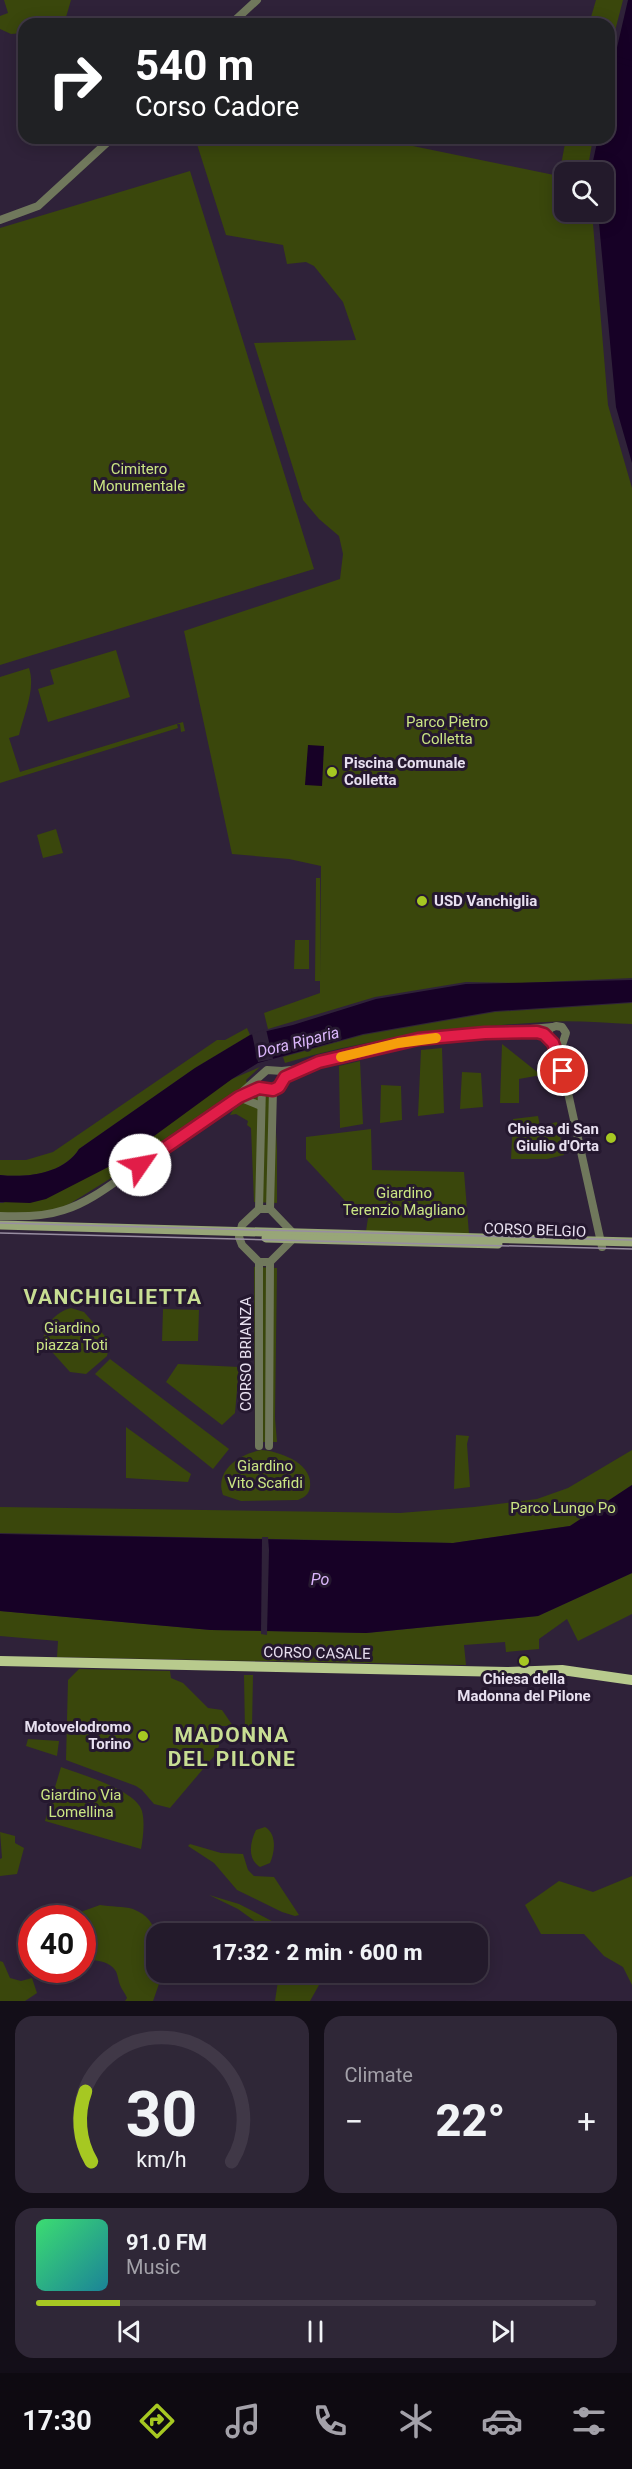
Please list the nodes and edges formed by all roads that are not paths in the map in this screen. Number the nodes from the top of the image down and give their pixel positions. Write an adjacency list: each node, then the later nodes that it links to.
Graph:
1 (257, 0): 2 (street)
2 (238, 18)
3 (105, 144): 4 (street)
4 (0, 220)
5 (553, 1027): 6 (street); 7 (street); 8 (street)
6 (507, 1032): 7 (street); 9 (street)
7 (550, 1040): 8 (street); 11 (street)
8 (563, 1041): 11 (street)
9 (300, 1069): 10 (street); 13 (street)
10 (276, 1071): 12 (street); 13 (street)
11 (563, 1071): 26 (street)
12 (260, 1077): 14 (street); 16 (street)
13 (281, 1080): 15 (street)
14 (262, 1087): 15 (street); 16 (street); 17 (street)
15 (273, 1090): 19 (street)
16 (239, 1097): 17 (street); 20 (street)
17 (261, 1106): 18 (street)
18 (259, 1209): 19 (street); 23 (street)
19 (270, 1209): 24 (street)
20 (0, 1216)
21 (0, 1225): 23 (main road, CORSO BELGIO)
22 (0, 1231): 23 (main road, CORSO BELGIO)
23 (239, 1234): 24 (main road, CORSO BELGIO); 28 (street)
24 (293, 1236): 26 (main road, CORSO BELGIO); 29 (street)
25 (632, 1242): 26 (main road, CORSO BELGIO)
26 (601, 1244): 27 (main road, CORSO BELGIO)
27 (632, 1247)
28 (259, 1262): 29 (street); 30 (street, CORSO BRIANZA)
29 (270, 1262): 31 (street, CORSO BRIANZA)
30 (259, 1446)
31 (269, 1446)
32 (0, 1661): 33 (main road, CORSO CASALE)
33 (632, 1680)

